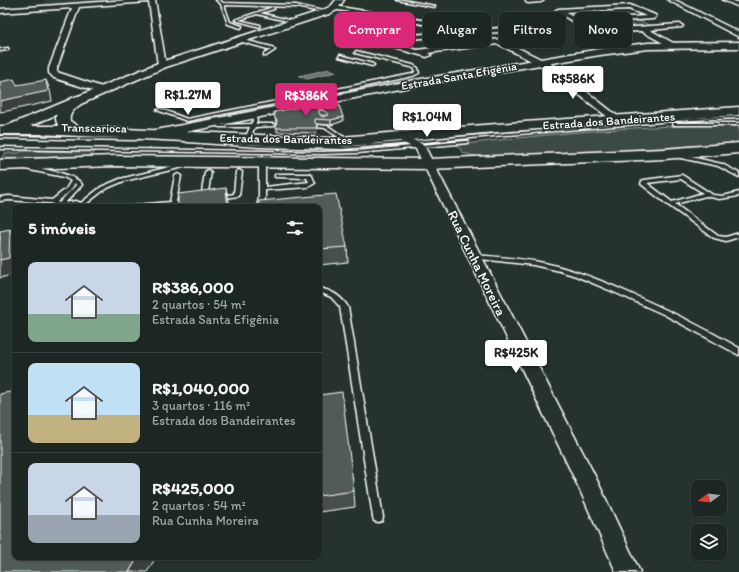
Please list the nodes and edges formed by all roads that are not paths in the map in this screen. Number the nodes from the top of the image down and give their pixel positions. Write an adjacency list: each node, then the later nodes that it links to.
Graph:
1 (152, 0): 10 (street); 45 (street)
2 (217, 0): 8 (lane)
3 (398, 0): 12 (lane)
4 (541, 0): 7 (street)
5 (671, 0): 27 (street)
6 (726, 0): 9 (street)
7 (528, 1)
8 (222, 4): 11 (lane); 22 (lane)
9 (739, 5)
10 (76, 6): 14 (street); 46 (street)
11 (334, 6): 15 (street); 20 (main road)
12 (434, 6)
13 (273, 8): 16 (lane)
14 (0, 11)
15 (366, 12)
16 (255, 13): 20 (lane); 25 (lane)
17 (632, 18): 18 (street)
18 (637, 18): 19 (street); 23 (street)
19 (574, 20)
20 (294, 22): 25 (main road)
21 (680, 26): 23 (street)
22 (244, 27)
23 (658, 28): 24 (street)
24 (643, 29): 26 (street); 31 (street)
25 (260, 30): 28 (main road)
26 (632, 30)
27 (739, 35)
28 (240, 40): 39 (lane); 45 (main road)
29 (499, 41): 37 (street, Estrada Santa Efigênia)
30 (739, 45): 31 (street, Estrada Santa Efigênia)
31 (672, 46): 43 (street, Estrada Santa Efigênia)
32 (402, 48): 37 (street)
33 (514, 48): 43 (street)
34 (7, 49): 35 (lane)
35 (0, 50)
36 (356, 52): 38 (lane)
37 (418, 52): 42 (street)
38 (362, 54): 41 (lane); 48 (lane)
39 (265, 55)
40 (340, 56): 41 (lane)
41 (348, 58): 44 (lane)
42 (438, 58)
43 (540, 62): 48 (street, Estrada Santa Efigênia); 52 (street)
44 (372, 65)
45 (162, 66): 46 (main road)
46 (102, 90): 47 (main road)
47 (78, 100): 60 (main road); 61 (main road)
48 (321, 102): 49 (lane); 57 (street, Estrada Santa Efigênia)
49 (158, 110)
50 (739, 111): 52 (main road, Estrada dos Bandeirantes)
51 (739, 117): 63 (lane, Transcarioca)
52 (617, 120): 59 (main road, Estrada dos Bandeirantes)
53 (739, 124): 63 (lane, Transcarioca)
54 (274, 125): 57 (lane)
55 (331, 125): 62 (lane)
56 (318, 126): 62 (lane)
57 (251, 127): 58 (main road, Estrada dos Bandeirantes); 58 (street, Estrada Santa Efigênia); 62 (main road, Estrada dos Bandeirantes)
58 (225, 128): 61 (main road, Estrada dos Bandeirantes)
59 (483, 129): 63 (main road); 64 (main road, Estrada dos Bandeirantes)
60 (2, 130): 61 (main road, Estrada dos Bandeirantes); 64 (lane, Transcarioca)
61 (76, 132)
62 (345, 139): 64 (main road, Estrada dos Bandeirantes)
63 (452, 141): 64 (lane, Transcarioca); 64 (lane, Transcarioca); 68 (main road)
64 (406, 142): 65 (lane, Transcarioca); 70 (main road); 71 (street, Rua Cunha Moreira)
65 (0, 148)
66 (739, 148): 67 (main road, Estrada dos Bandeirantes)
67 (664, 154): 68 (main road, Estrada dos Bandeirantes); 75 (lane)
68 (503, 161): 71 (main road, Estrada dos Bandeirantes)
69 (262, 163): 70 (main road, Estrada dos Bandeirantes); 73 (main road, Estrada dos Bandeirantes); 78 (lane)
70 (369, 164): 71 (main road, Estrada dos Bandeirantes)
71 (429, 164): 95 (street, Rua Cunha Moreira)
72 (5, 165): 73 (main road, Estrada dos Bandeirantes); 84 (lane)
73 (203, 167): 82 (lane); 87 (lane)
74 (239, 172): 82 (lane)
75 (739, 175)
76 (178, 176): 88 (lane)
77 (277, 176): 78 (lane)
78 (262, 189): 90 (lane)
79 (707, 194): 80 (lane); 91 (lane); 91 (lane)
80 (739, 194)
81 (0, 199): 83 (lane)
82 (197, 200): 89 (lane)
83 (49, 204)
84 (57, 204)
85 (66, 204): 86 (lane)
86 (79, 204)
87 (88, 204)
88 (173, 204)
89 (178, 204)
90 (260, 204)
91 (670, 204): 92 (lane)
92 (739, 235)
93 (12, 236): 94 (lane)
94 (0, 238)
95 (474, 257): 97 (lane); 99 (street, Rua Cunha Moreira)
96 (322, 291): 98 (lane)
97 (739, 352)
98 (378, 517)
99 (628, 572)

